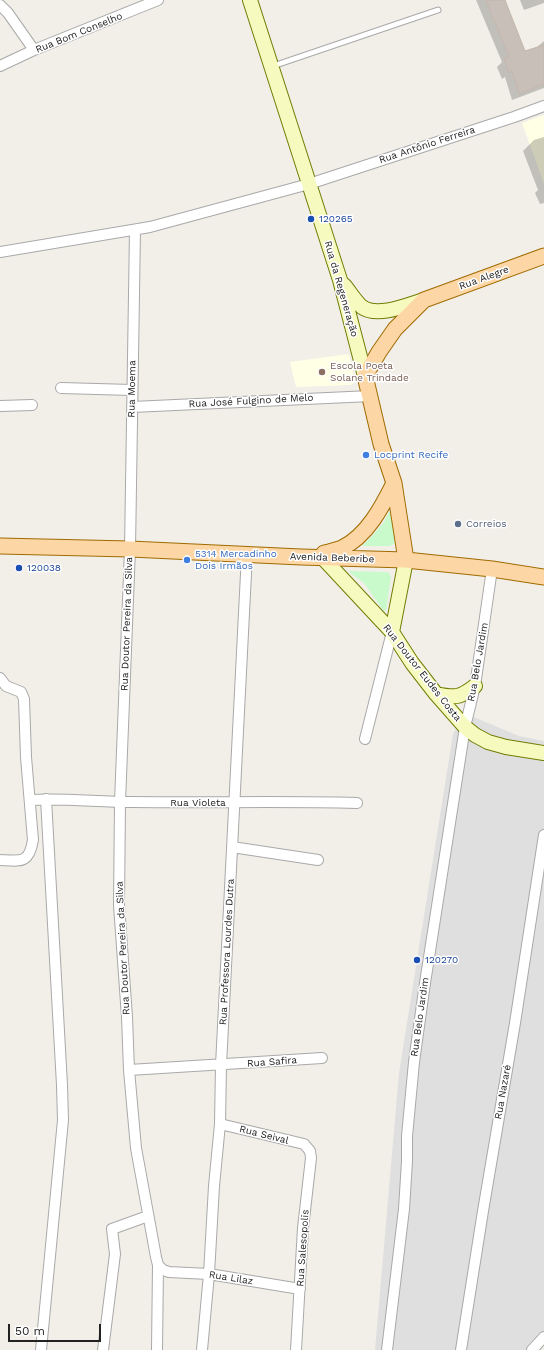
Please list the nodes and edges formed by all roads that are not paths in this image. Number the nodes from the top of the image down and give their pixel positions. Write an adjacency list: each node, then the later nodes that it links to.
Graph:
1 (158, 0): 5 (street, Rua Bom Conselho)
2 (250, 0): 7 (main road, Rua da Regeneração)
3 (0, 5): 5 (street)
4 (438, 10): 7 (lane)
5 (34, 50): 6 (street, Rua Bom Conselho)
6 (0, 66)
7 (272, 66): 9 (main road, Rua da Regeneração)
8 (544, 106): 9 (street, Rua Antônio Ferreira)
9 (309, 184): 10 (street, Rua Antônio Ferreira); 13 (main road, Rua da Regeneração)
10 (134, 230): 11 (street, Rua Antônio Ferreira); 17 (street, Rua Moema)
11 (0, 252)
12 (544, 256): 14 (main road, Rua Alegre)
13 (340, 280): 14 (main road, Rua Alegre); 15 (main road, Rua da Regeneração)
14 (424, 300): 15 (main road, Rua Alegre)
15 (365, 376): 18 (main road, Rua da Regeneração)
16 (60, 388): 17 (street)
17 (132, 390): 21 (street, Rua Moema)
18 (370, 396): 21 (street, Rua José Fulgino de Melo); 22 (main road, Rua da Regeneração)
19 (32, 405): 20 (street)
20 (0, 406)
21 (132, 407): 24 (street, Rua Moema)
22 (394, 483): 26 (main road); 27 (main road, Rua da Regeneração)
23 (0, 546): 24 (main road, Avenida Beberibe)
24 (130, 549): 25 (main road, Avenida Beberibe); 38 (street, Rua Doutor Pereira da Silva)
25 (247, 554): 26 (main road, Avenida Beberibe); 39 (street, Rua Professora Lourdes Dutra)
26 (317, 557): 27 (main road, Avenida Beberibe); 30 (main road, Rua Doutor Eudes Costa)
27 (406, 560): 28 (main road, Avenida Beberibe); 30 (main road)
28 (492, 569): 29 (main road, Avenida Beberibe); 32 (street, Rua Belo Jardim)
29 (544, 577)
30 (392, 632): 33 (main road, Rua Doutor Eudes Costa); 35 (street)
31 (0, 678): 37 (street)
32 (475, 686): 33 (main road); 34 (street, Rua Belo Jardim)
33 (436, 694): 34 (main road, Rua Doutor Eudes Costa)
34 (465, 727): 36 (main road, Rua Doutor Eudes Costa); 60 (street, Rua Belo Jardim)
35 (365, 739)
36 (544, 753)
37 (38, 800): 38 (street, Rua Violeta); 43 (street); 55 (street)
38 (120, 802): 39 (street, Rua Violeta); 47 (street, Rua Doutor Pereira da Silva)
39 (234, 803): 40 (street, Rua Violeta); 42 (street, Rua Professora Lourdes Dutra)
40 (357, 803)
41 (544, 835): 61 (street, Rua Nazaré)
42 (232, 847): 44 (street); 46 (street, Rua Professora Lourdes Dutra)
43 (0, 860)
44 (318, 860)
45 (322, 1058): 46 (street, Rua Safira)
46 (221, 1065): 47 (street); 48 (street, Rua Professora Lourdes Dutra)
47 (129, 1070): 50 (street, Rua Doutor Pereira da Silva)
48 (220, 1124): 49 (street, Rua Seival); 52 (street, Rua Professora Lourdes Dutra)
49 (307, 1147): 53 (street, Rua Salesopolis)
50 (148, 1216): 51 (street, Rua Doutor Pereira da Silva); 56 (street)
51 (160, 1268): 52 (street, Rua Lilaz); 57 (street, Rua Doutor Pereira da Silva)
52 (209, 1274): 53 (street, Rua Lilaz); 58 (street, Rua Professora Lourdes Dutra)
53 (300, 1289): 59 (street, Rua Salesopolis)
54 (544, 1337): 62 (street)
55 (41, 1350)
56 (103, 1350)
57 (157, 1350)
58 (202, 1350)
59 (296, 1350)
60 (387, 1350)
61 (461, 1350)
62 (532, 1350)

